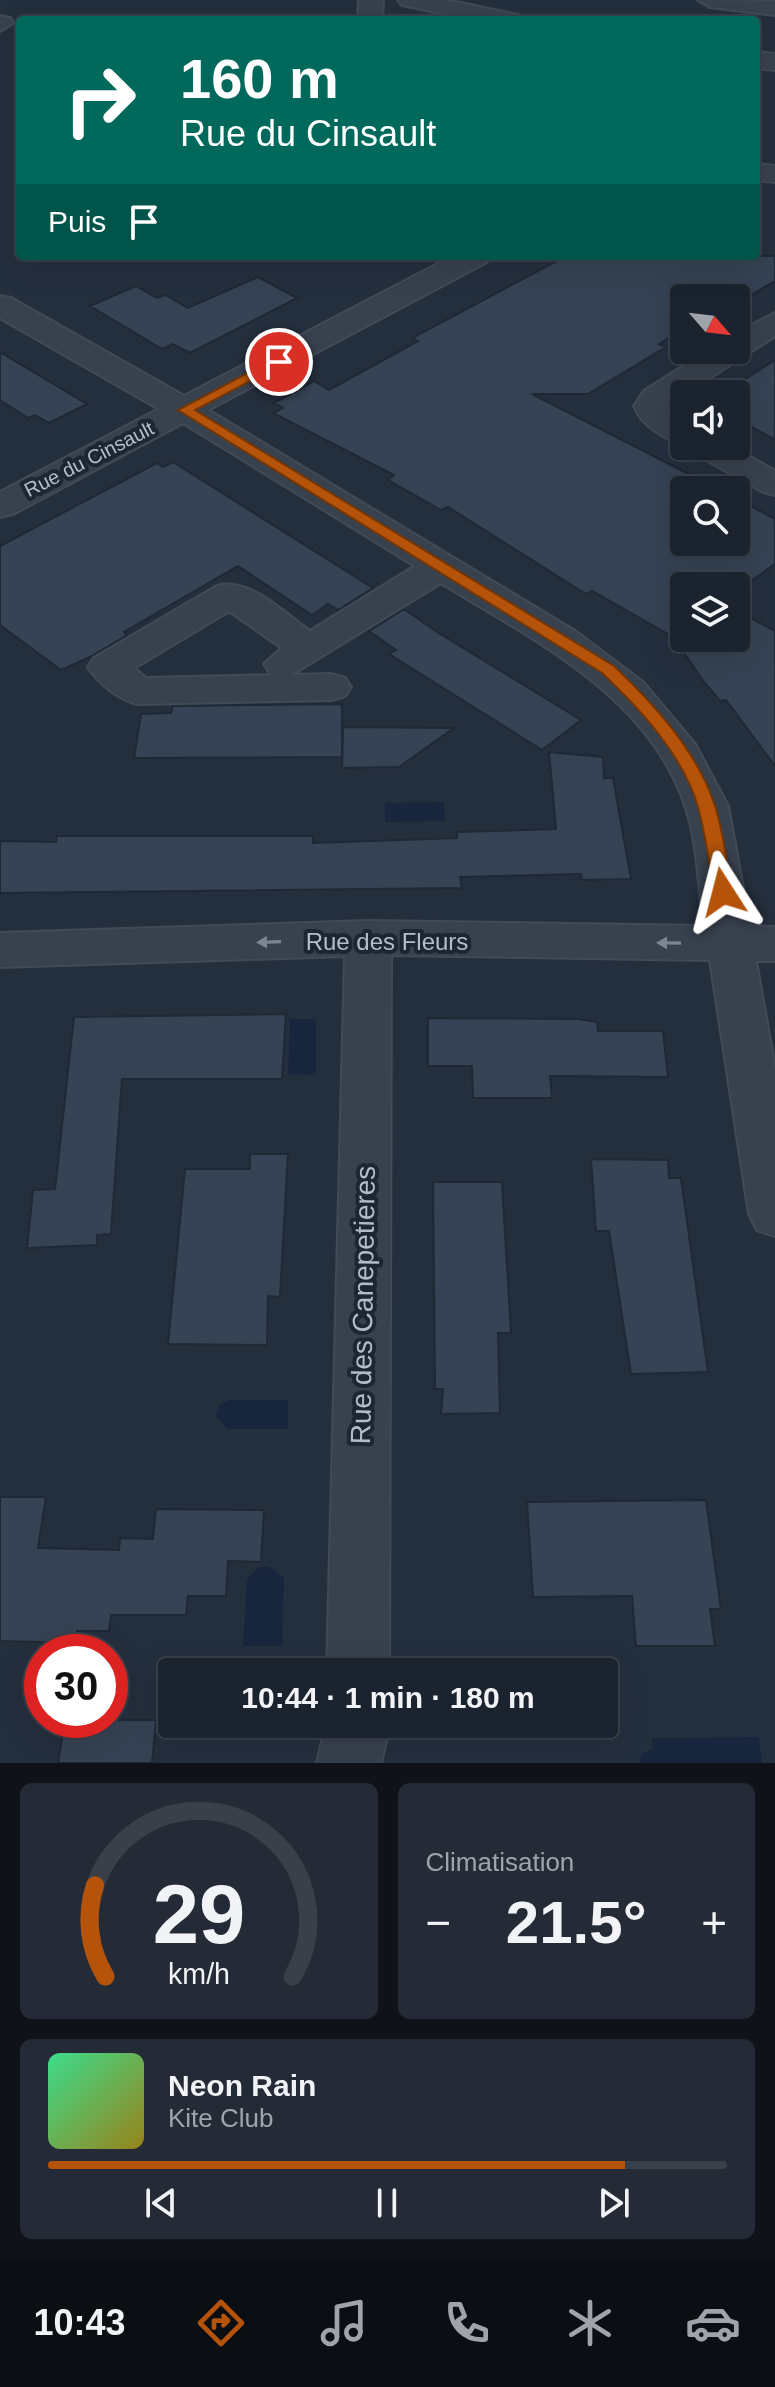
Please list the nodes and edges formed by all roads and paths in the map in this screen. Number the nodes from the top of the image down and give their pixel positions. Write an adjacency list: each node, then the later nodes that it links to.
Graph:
1 (410, 0): 4 (street)
2 (710, 0): 3 (street)
3 (775, 8)
4 (489, 16)
5 (468, 260): 12 (street, Rue du Cinsault)
6 (0, 305): 12 (street)
7 (775, 322): 8 (street)
8 (750, 338)
9 (709, 364): 10 (street)
10 (684, 380)
11 (670, 389): 13 (street)
12 (185, 410): 16 (street, Rue du Cinsault); 17 (street)
13 (670, 425)
14 (731, 460): 15 (street)
15 (775, 485)
16 (0, 506)
17 (438, 568): 18 (street); 22 (street)
18 (309, 648): 19 (street); 19 (street)
19 (248, 686): 20 (street)
20 (331, 687)
21 (368, 938): 22 (street, Rue des Fleurs, one-way to 21); 24 (street, Rue des Fleurs, one-way to 24); 26 (street, Rue des Canepetieres)
22 (728, 944): 23 (street, Rue des Fleurs); 25 (street)
23 (775, 944)
24 (0, 950)
25 (775, 1214)
26 (358, 1658)
27 (355, 1738): 28 (street)
28 (349, 1763)

